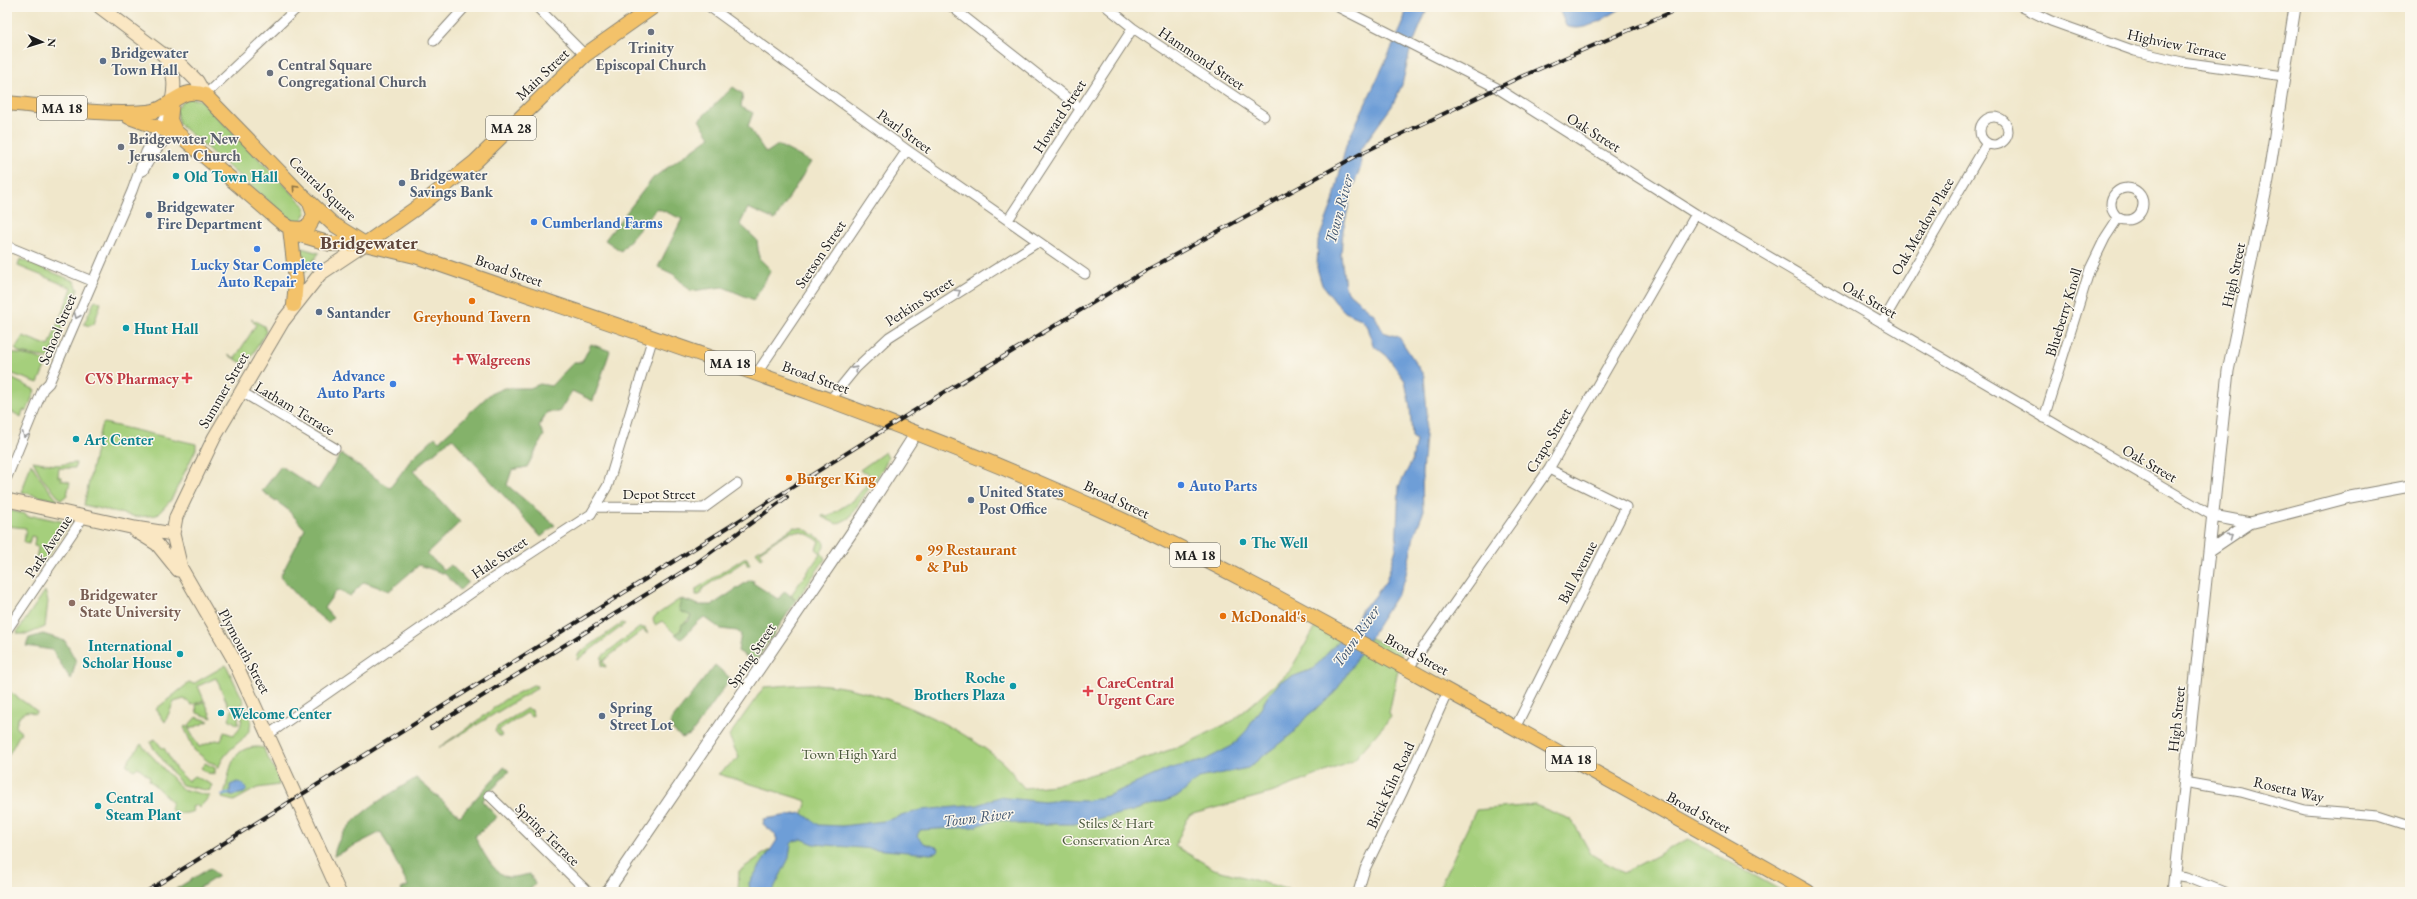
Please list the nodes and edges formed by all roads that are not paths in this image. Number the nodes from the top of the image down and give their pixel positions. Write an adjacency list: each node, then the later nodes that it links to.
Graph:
1 (100, 7): 14 (main road)
2 (298, 7): 17 (street)
3 (465, 7): 13 (street)
4 (537, 7): 15 (street)
5 (653, 7): 15 (main road, Main Street / MA 28)
6 (710, 7): 26 (street, Pearl Street)
7 (952, 7): 20 (street)
8 (1107, 7): 12 (street, Hammond Street)
9 (1338, 7): 29 (street, Oak Street)
10 (2022, 7): 16 (street, Highview Terrace)
11 (2295, 7): 16 (street, High Street)
12 (1133, 28): 20 (street, Howard Street); 22 (street, Hammond Street)
13 (434, 41)
14 (162, 53): 17 (main road); 18 (main road)
15 (585, 55): 34 (main road, Main Street / MA 28)
16 (2284, 76): 54 (street, High Street)
17 (205, 95): 18 (main road, MA 18); 28 (main road, Central Square / MA 18, one-way to 17)
18 (172, 101): 21 (main road, MA 18); 23 (street, School Street); 24 (main road, Central Square)
19 (7, 103): 21 (main road, MA 18)
20 (1080, 108): 31 (street, Howard Street)
21 (116, 113): 23 (main road, MA 18)
22 (1264, 116)
23 (159, 126): 24 (main road, MA 18); 27 (street, School Street)
24 (180, 135): 27 (street, School Street); 32 (main road, Central Square / MA 18)
25 (1987, 143): 39 (street, Oak Meadow Place)
26 (907, 150): 31 (street, Pearl Street); 41 (street, Stetson Street)
27 (132, 191): 37 (street, School Street)
28 (310, 203): 32 (main road); 34 (main road, Central Square / MA 18)
29 (1696, 214): 39 (street, Oak Street); 47 (street, Crapo Street)
30 (2118, 218): 44 (street, Blueberry Knoll)
31 (1008, 220): 33 (street, Pearl Street)
32 (290, 228): 34 (main road, Central Square / MA 18); 38 (main road)
33 (1038, 242): 36 (street, Pearl Street); 43 (street, Perkins Street, one-way to 33)
34 (365, 244): 38 (main road, Summer Street); 40 (main road, Broad Street / MA 18)
35 (7, 246): 37 (street)
36 (1085, 274)
37 (92, 281): 48 (street, School Street, one-way to 48)
38 (294, 305): 42 (main road, Summer Street)
39 (1882, 323): 44 (street, Oak Street)
40 (653, 337): 41 (main road, Broad Street / MA 18); 52 (street, Hale Street)
41 (757, 373): 43 (main road, Broad Street / MA 18)
42 (240, 391): 46 (street, Latham Terrace); 57 (main road, Summer Street)
43 (830, 400): 45 (main road, Broad Street / MA 18)
44 (2044, 418): 54 (street, Oak Street)
45 (916, 433): 61 (main road, Broad Street / MA 18); 69 (street, Spring Street)
46 (335, 448)
47 (1549, 468): 61 (street, Crapo Street); 63 (street, Ball Avenue)
48 (7, 477)
49 (737, 484): 52 (street, Depot Street)
50 (2410, 486): 55 (street, Oak Street)
51 (7, 500): 53 (main road)
52 (596, 507): 64 (street, Hale Street)
53 (84, 516): 56 (main road); 60 (street, Park Avenue)
54 (2213, 516): 55 (street, Oak Street); 58 (street, High Street)
55 (2250, 523): 58 (street, one-way to 55)
56 (121, 525): 57 (main road); 59 (main road)
57 (173, 534): 59 (main road, Plymouth Street)
58 (2210, 550): 65 (street, High Street)
59 (187, 581): 64 (main road, Plymouth Street)
60 (7, 630)
61 (1408, 669): 62 (main road, Broad Street / MA 18)
62 (1448, 691): 63 (main road, Broad Street / MA 18); 72 (street, Brick Kiln Road)
63 (1515, 728): 73 (main road, Broad Street / MA 18)
64 (269, 734): 70 (main road, Plymouth Street)
65 (2184, 782): 67 (street, Rosetta Way); 68 (street, High Street)
66 (489, 795): 71 (street, Spring Terrace)
67 (2410, 826)
68 (2174, 875): 74 (street, High Street); 75 (street)
69 (608, 891)
70 (339, 892)
71 (588, 892)
72 (1358, 892)
73 (1808, 892)
74 (2172, 892)
75 (2224, 892)

